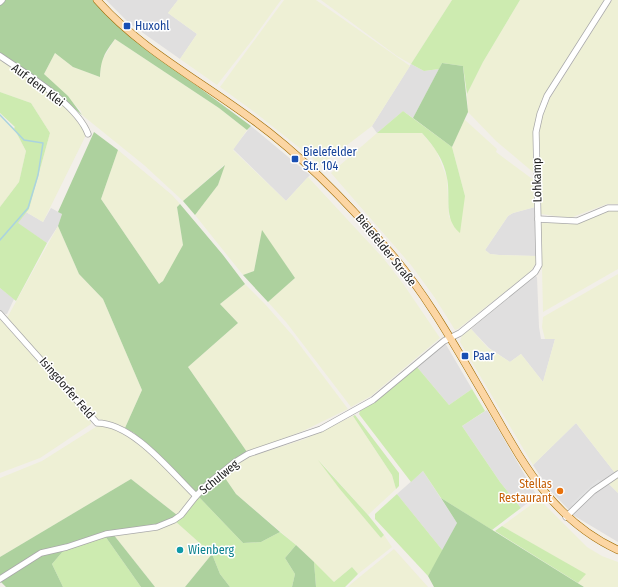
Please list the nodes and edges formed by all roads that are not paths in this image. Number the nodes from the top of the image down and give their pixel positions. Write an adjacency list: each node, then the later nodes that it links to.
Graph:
1 (97, 0): 8 (main road, Bielefelder Straße)
2 (608, 0): 6 (street, Lohkamp)
3 (0, 56): 4 (street, Auf dem Klei)
4 (88, 134)
5 (618, 208): 6 (street)
6 (538, 219): 8 (street, Lohkamp)
7 (0, 314): 10 (street, Isingdorfer Feld)
8 (450, 338): 10 (street, Schulweg); 11 (main road, Bielefelder Straße)
9 (618, 474): 11 (street)
10 (196, 496): 13 (street, Schulweg)
11 (566, 517): 12 (main road, Bielefelder Straße)
12 (618, 550)
13 (0, 579)

